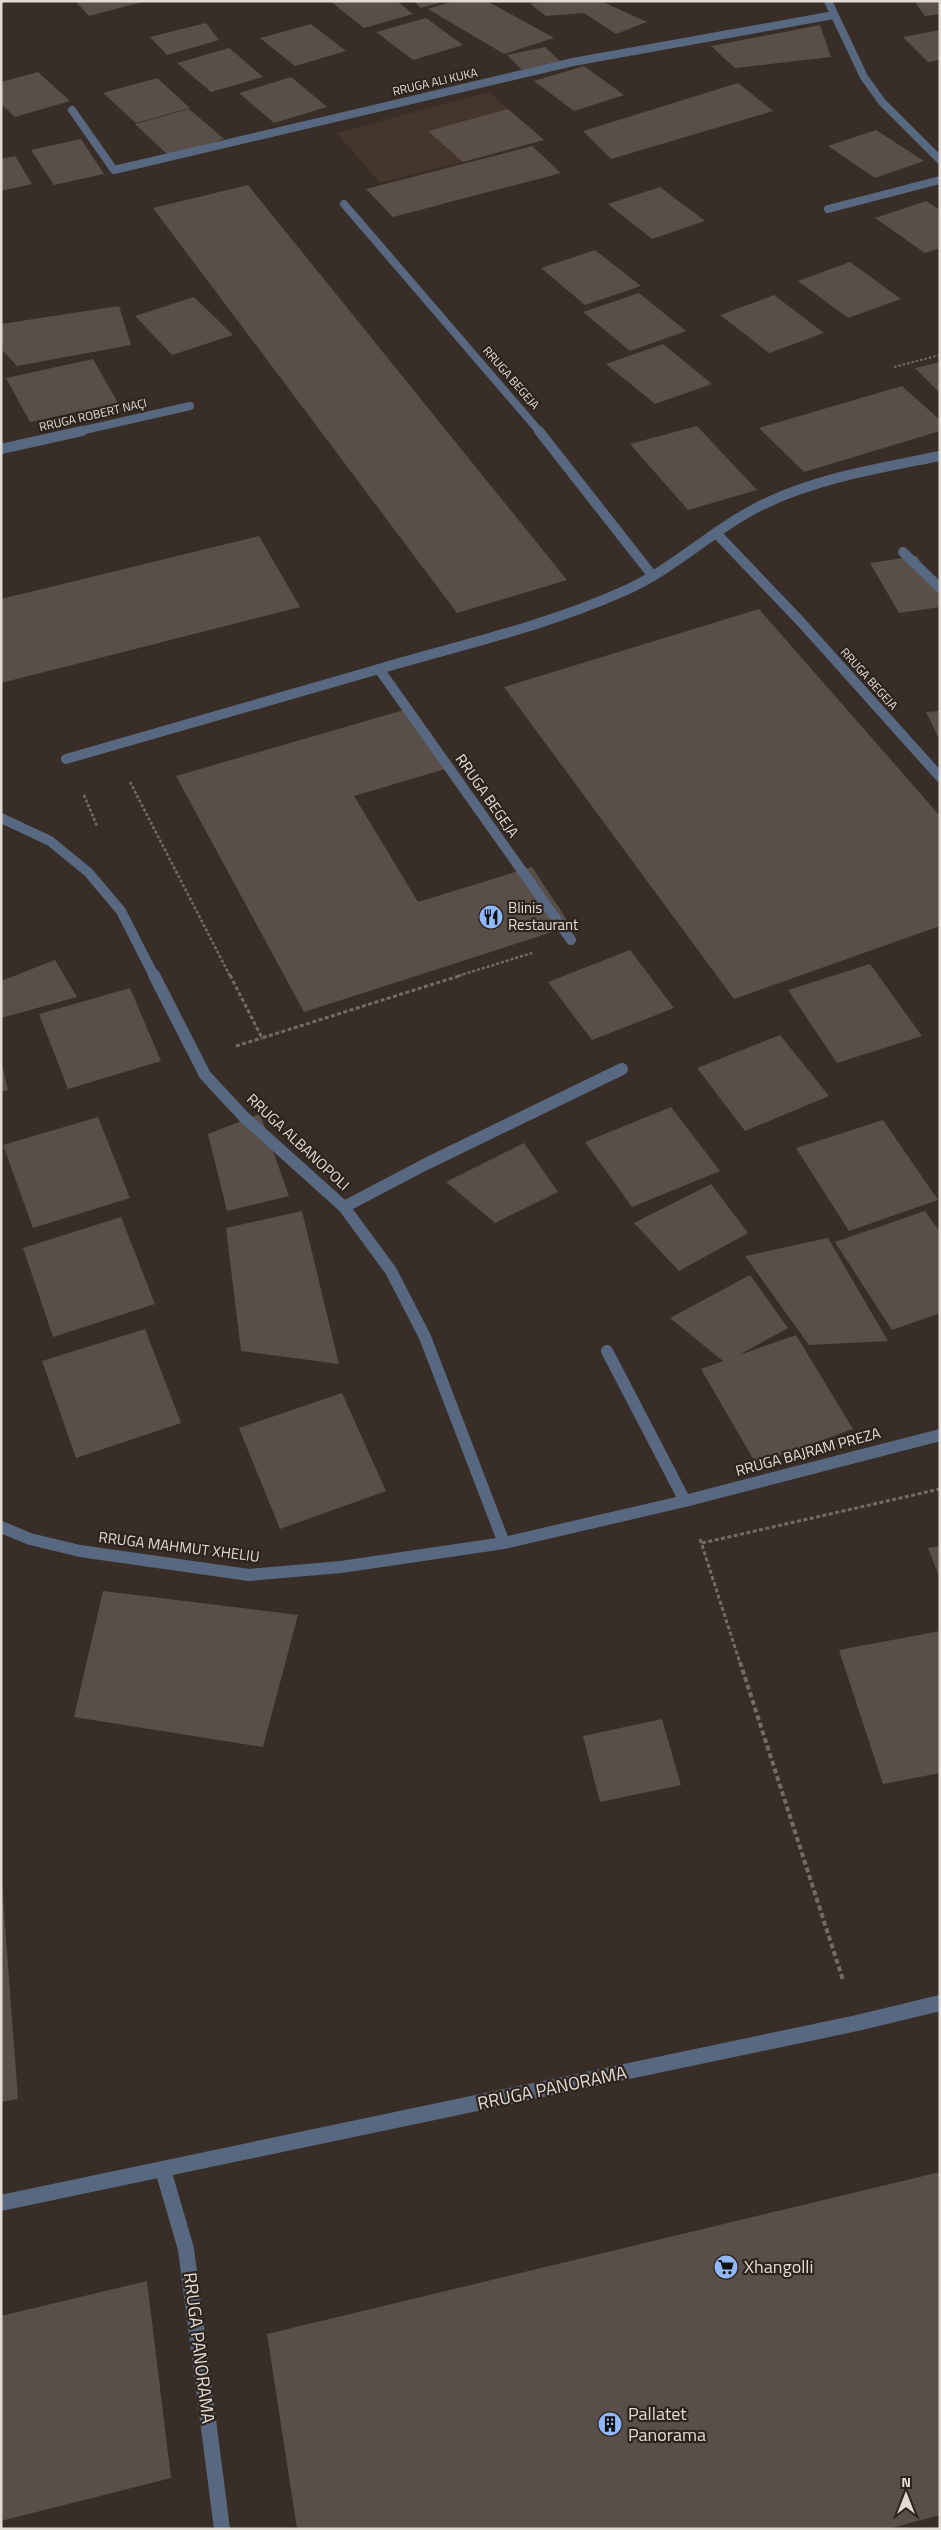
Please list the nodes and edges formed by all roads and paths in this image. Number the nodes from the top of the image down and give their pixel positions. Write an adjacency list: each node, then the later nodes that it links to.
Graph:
1 (828, 1): 2 (street)
2 (834, 15): 3 (street, RRUGA ALI KUKA); 4 (street)
3 (72, 110)
4 (940, 160)
5 (940, 180): 7 (street)
6 (344, 204): 15 (street, RRUGA BEGEJA)
7 (828, 209)
8 (940, 355): 9 (path)
9 (894, 367)
10 (190, 406): 11 (street, RRUGA ROBERT NAÇI)
11 (1, 449)
12 (940, 456): 13 (street)
13 (716, 533): 15 (street); 19 (street, RRUGA BEGEJA)
14 (903, 552): 16 (street)
15 (652, 574): 17 (street)
16 (940, 588)
17 (379, 669): 18 (street); 22 (street, RRUGA BEGEJA)
18 (66, 759)
19 (940, 777)
20 (128, 779): 22 (path)
21 (1, 818): 24 (street, RRUGA ALBANOPOLI)
22 (571, 940)
23 (622, 1069): 24 (street)
24 (344, 1207): 30 (street, RRUGA ALBANOPOLI)
25 (607, 1351): 28 (street)
26 (940, 1435): 28 (street, RRUGA BAJRAM PREZA)
27 (940, 1490): 31 (path)
28 (685, 1501): 30 (street, RRUGA BAJRAM PREZA); 31 (path)
29 (1, 1527): 30 (street, RRUGA MAHMUT XHELIU)
30 (504, 1543)
31 (702, 1543): 32 (path)
32 (829, 1936)
33 (940, 2003): 34 (street, RRUGA PANORAMA)
34 (164, 2170): 35 (street, RRUGA PANORAMA); 36 (street, RRUGA PANORAMA)
35 (1, 2203)
36 (222, 2529)

